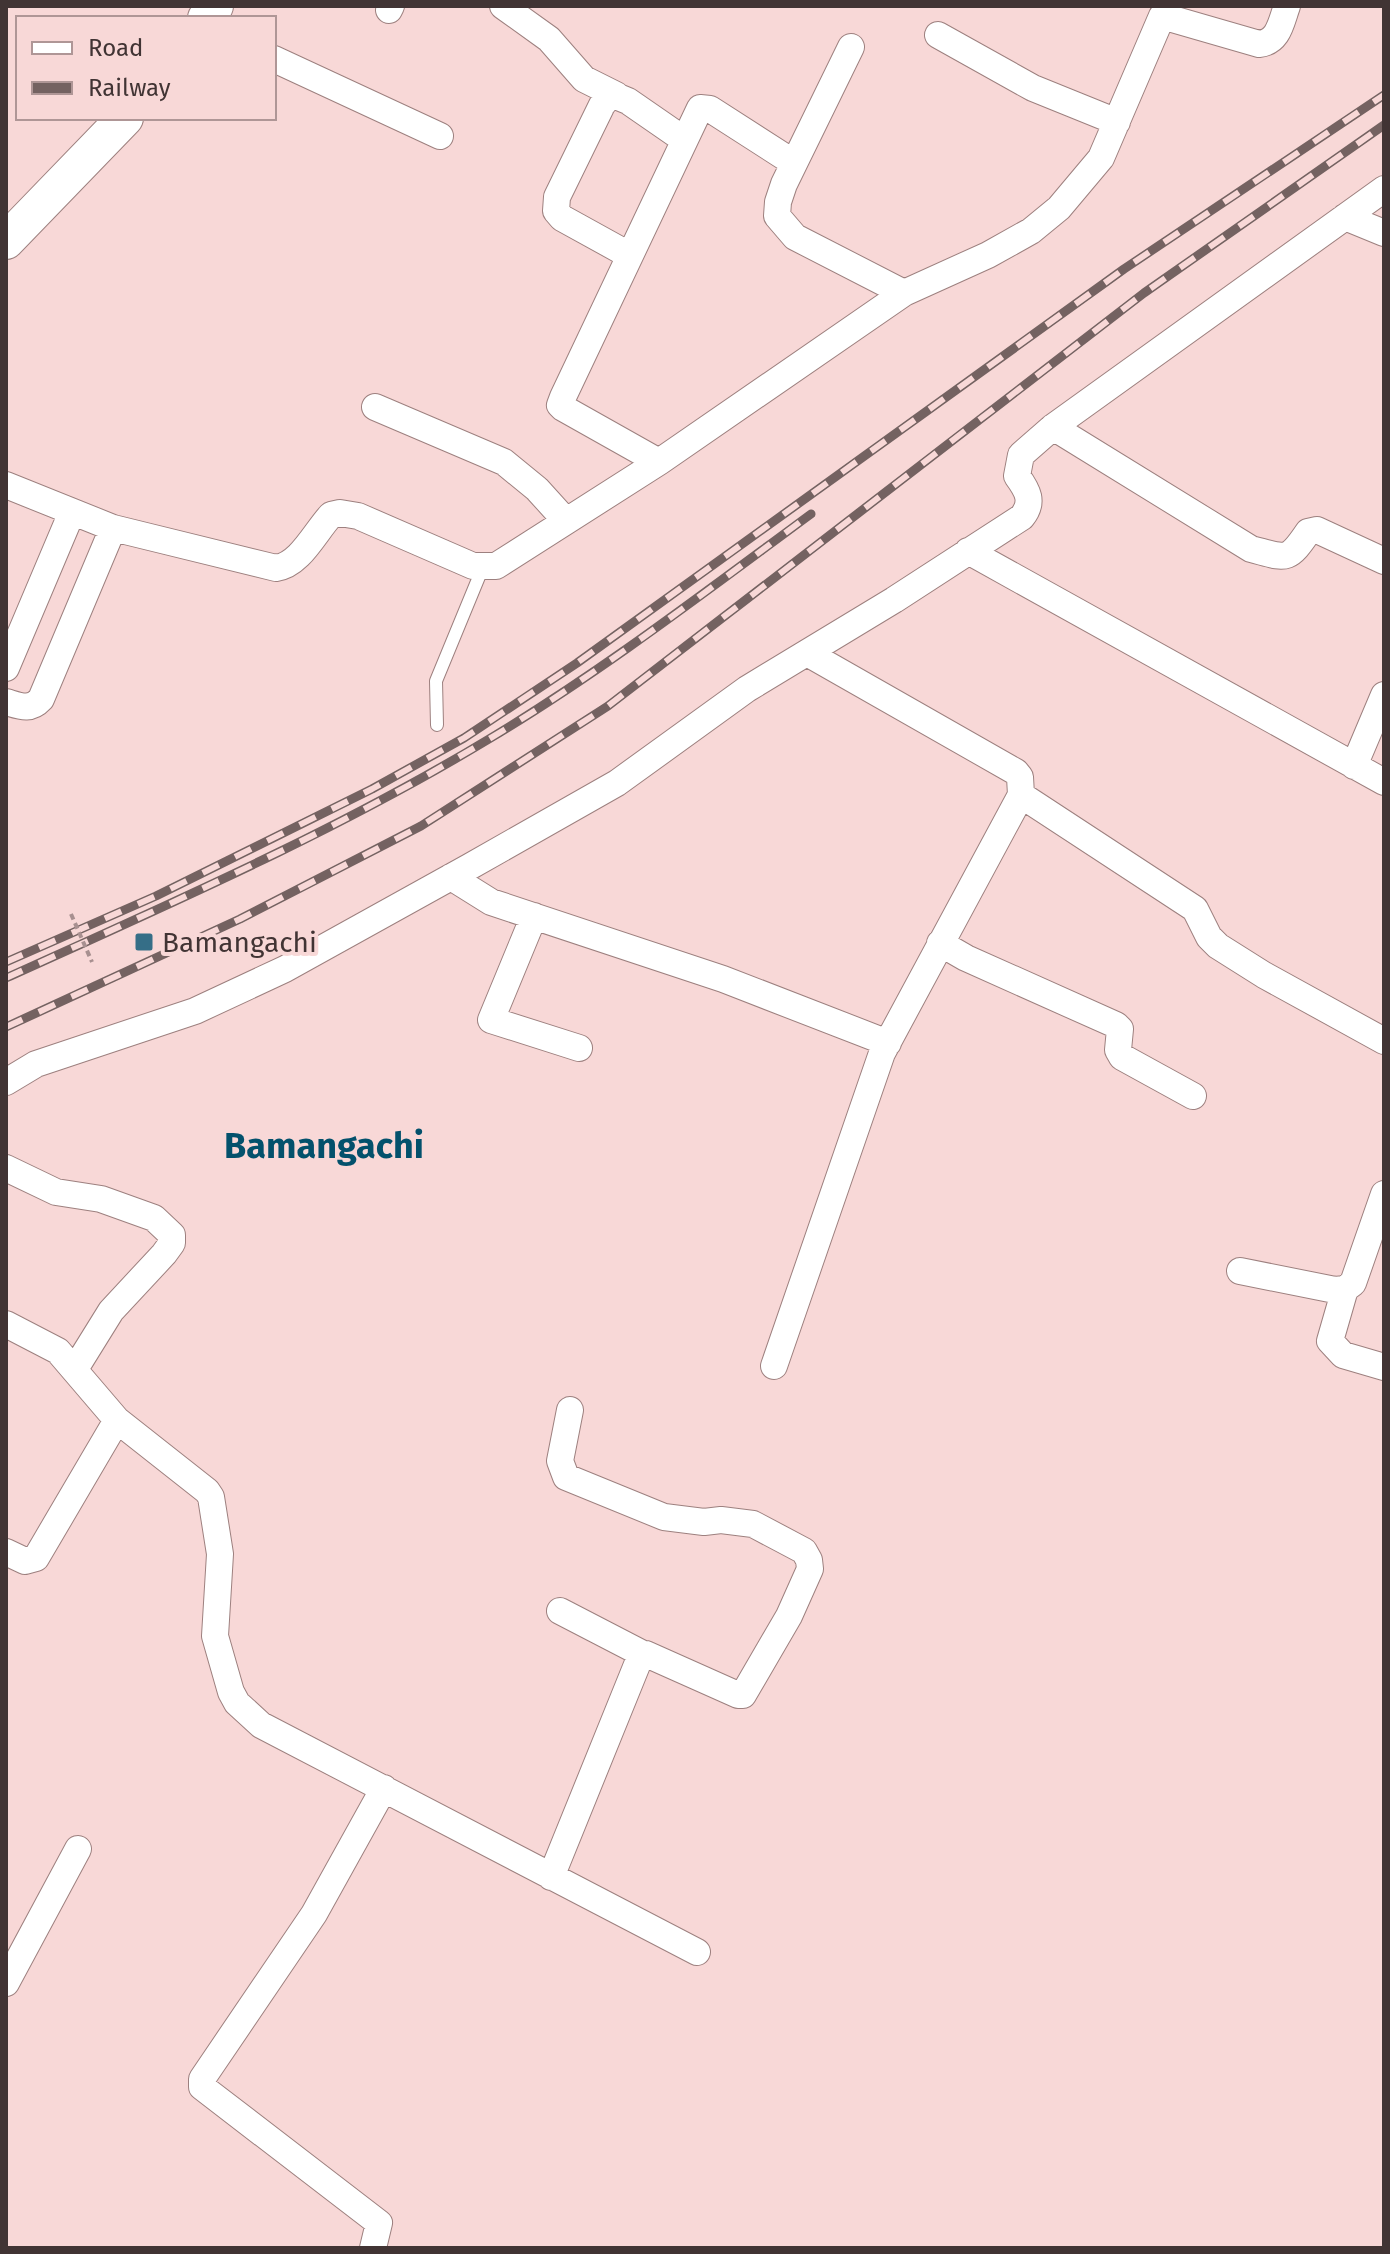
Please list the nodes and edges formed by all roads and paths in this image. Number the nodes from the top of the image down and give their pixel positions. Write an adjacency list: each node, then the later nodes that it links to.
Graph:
1 (503, 6): 7 (street)
2 (1287, 6): 3 (street)
3 (1164, 11): 9 (street)
4 (938, 35): 9 (street)
5 (851, 47): 12 (street)
6 (276, 60): 10 (street)
7 (616, 95): 11 (street); 17 (street)
8 (123, 120): 16 (street)
9 (1117, 122): 18 (street)
10 (440, 136)
11 (683, 139): 12 (street); 17 (street)
12 (794, 163): 18 (street)
13 (1384, 189): 14 (street)
14 (1345, 217): 15 (street); 20 (street)
15 (1384, 233)
16 (6, 241)
17 (629, 255): 21 (street)
18 (904, 293): 21 (street)
19 (375, 407): 24 (street)
20 (1053, 427): 26 (street); 27 (street)
21 (659, 462): 24 (street)
22 (6, 485): 23 (street)
23 (72, 512): 25 (street); 30 (street)
24 (566, 521): 28 (street)
25 (113, 528): 28 (street); 32 (street)
26 (968, 551): 29 (street); 34 (street)
27 (1384, 561)
28 (483, 567): 33 (lane)
29 (807, 653): 36 (street); 37 (street)
30 (6, 668)
31 (1384, 695): 34 (street)
32 (6, 702)
33 (437, 725)
34 (1354, 766): 35 (street)
35 (1384, 782)
36 (1021, 795): 40 (street); 42 (street)
37 (451, 877): 39 (street); 45 (street)
38 (71, 914): 41 (path, bridge)
39 (534, 916): 43 (street); 44 (street)
40 (940, 943): 43 (street); 46 (street)
41 (92, 962)
42 (1384, 1041)
43 (888, 1043): 52 (street)
44 (579, 1048)
45 (6, 1082)
46 (1193, 1096)
47 (6, 1168): 54 (street)
48 (1384, 1194): 50 (street)
49 (1240, 1271): 50 (street)
50 (1345, 1289): 53 (street)
51 (6, 1324): 54 (street)
52 (774, 1366)
53 (1384, 1367)
54 (75, 1369): 56 (street)
55 (570, 1410): 59 (street)
56 (117, 1420): 57 (street); 60 (street)
57 (6, 1552)
58 (560, 1611): 59 (street)
59 (643, 1654): 62 (street)
60 (384, 1788): 62 (street); 65 (street)
61 (78, 1849): 64 (street)
62 (551, 1877): 63 (street)
63 (697, 1952)
64 (6, 1983)
65 (373, 2248)

